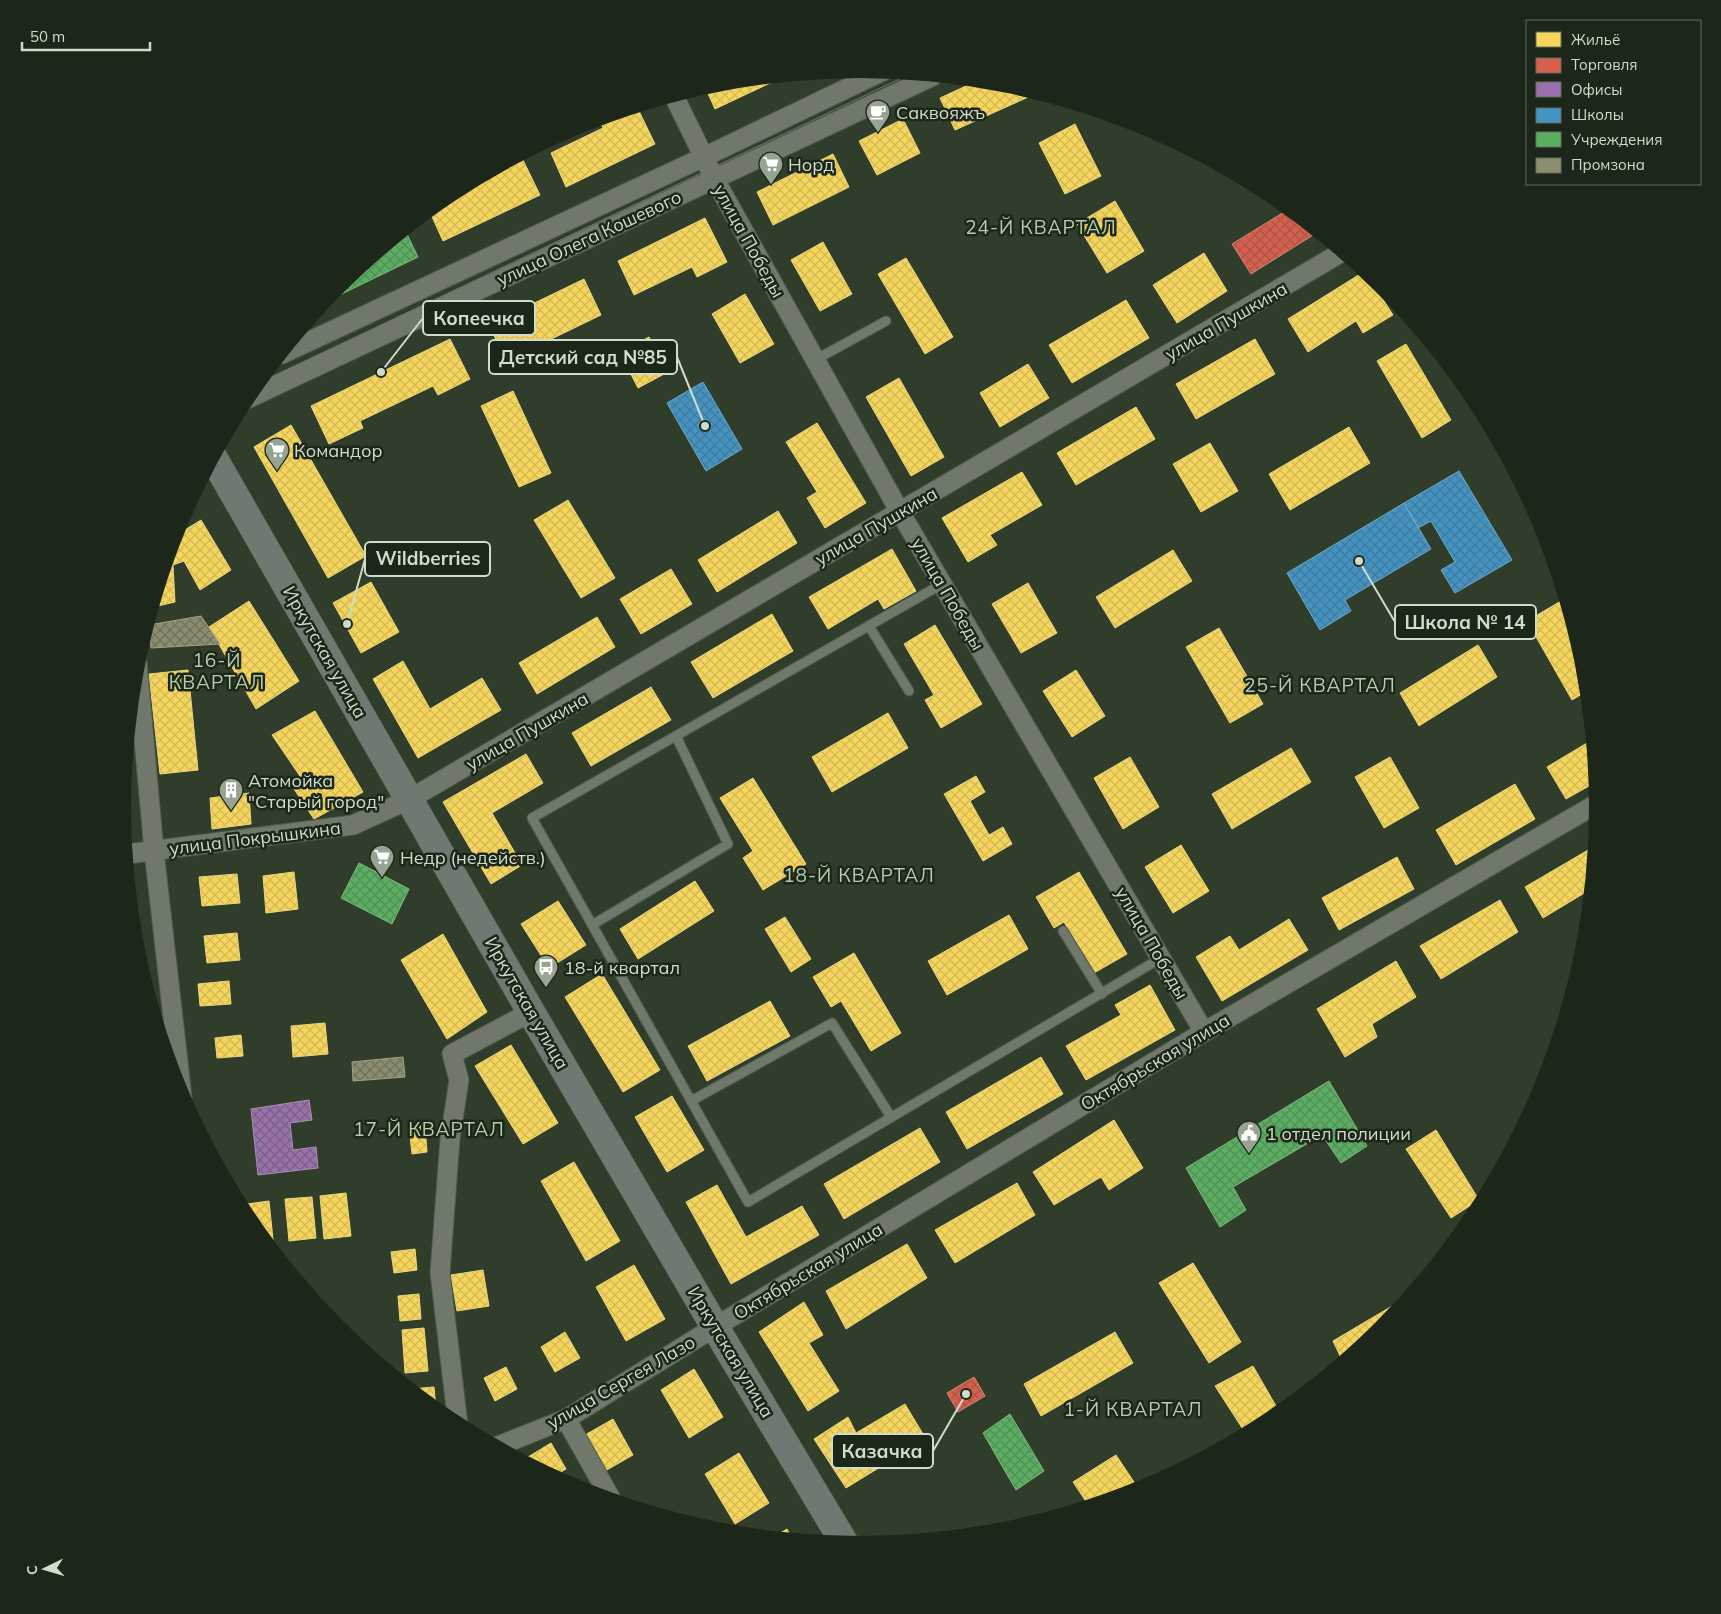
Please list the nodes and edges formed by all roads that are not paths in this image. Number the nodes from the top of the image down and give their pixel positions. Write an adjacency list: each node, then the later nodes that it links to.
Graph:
1 (868, 78): 4 (street, улица Олега Кошевого)
2 (923, 81): 5 (street, улица Олега Кошевого)
3 (676, 101): 4 (street, улица Победы)
4 (704, 157): 5 (street, улица Победы); 8 (street, улица Олега Кошевого)
5 (714, 178): 9 (street, улица Победы); 10 (street, улица Олега Кошевого)
6 (1337, 255): 12 (street, улица Пушкина)
7 (886, 321): 9 (lane)
8 (294, 349)
9 (816, 360): 12 (street, улица Победы)
10 (261, 393)
11 (217, 464): 18 (main road, Иркутская улица)
12 (900, 512): 13 (street, улица Победы); 18 (street, улица Пушкина)
13 (942, 584): 14 (lane); 24 (street, улица Победы)
14 (869, 626): 15 (lane); 17 (lane)
15 (909, 691)
16 (140, 695): 20 (street)
17 (676, 736): 22 (lane); 22 (lane)
18 (410, 799): 20 (street, улица Покрышкина); 26 (main road, Иркутская улица)
19 (1590, 808): 27 (street, Октябрьская улица)
20 (154, 851): 21 (street, улица Покрышкина); 28 (street)
21 (133, 853)
22 (592, 925): 29 (lane)
23 (1063, 931): 25 (lane)
24 (1161, 958): 25 (lane); 27 (street, улица Победы)
25 (1102, 994): 30 (lane)
26 (531, 1012): 31 (main road, Иркутская улица); 32 (street)
27 (1204, 1032): 31 (street, Октябрьская улица)
28 (178, 1062)
29 (691, 1101): 30 (lane); 30 (lane)
30 (891, 1118)
31 (715, 1326): 33 (street, улица Сергея Лазо); 36 (main road, Иркутская улица)
32 (457, 1415)
33 (566, 1419): 34 (street, улица Сергея Лазо); 35 (street)
34 (504, 1443)
35 (606, 1491)
36 (840, 1536)

